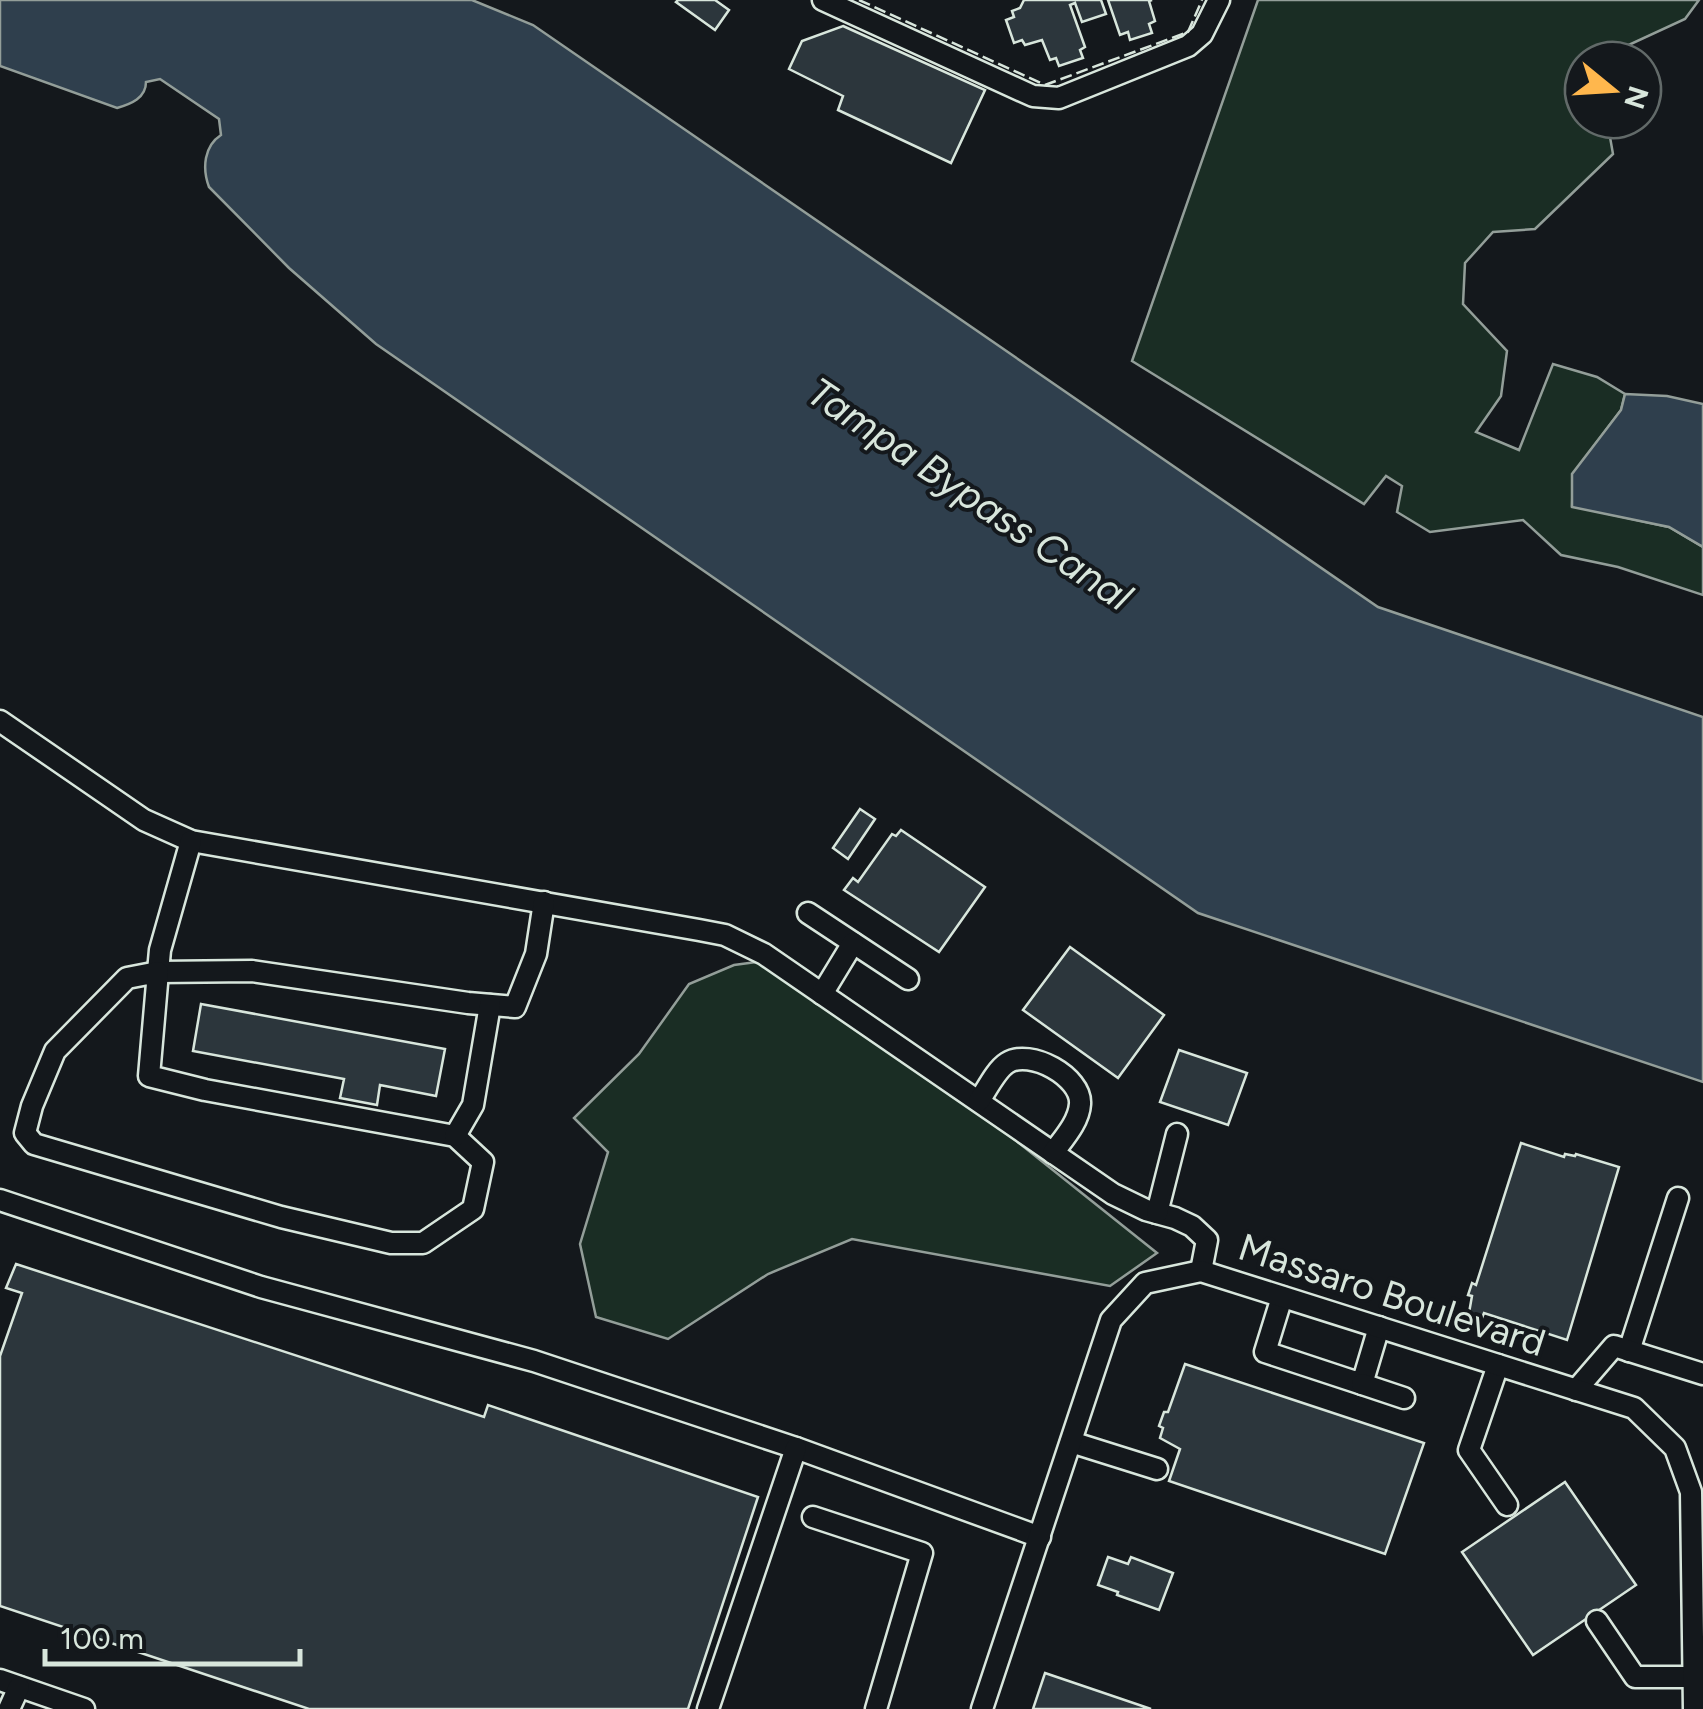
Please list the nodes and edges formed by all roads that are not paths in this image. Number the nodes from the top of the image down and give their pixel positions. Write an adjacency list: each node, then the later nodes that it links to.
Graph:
1 (823, 0): 2 (street)
2 (1219, 0)
3 (0, 721): 4 (street)
4 (190, 841): 5 (street); 8 (street)
5 (544, 902): 10 (street); 11 (street)
6 (808, 912): 7 (street)
7 (854, 942): 9 (street); 10 (street)
8 (158, 972): 11 (street); 14 (street); 14 (street)
9 (908, 979)
10 (822, 994): 12 (street)
11 (490, 1005): 14 (street)
12 (979, 1100): 15 (street); 15 (street)
13 (1177, 1134): 18 (street)
14 (456, 1136)
15 (1053, 1152): 18 (street)
16 (1678, 1198): 22 (street)
17 (0, 1200): 29 (street)
18 (1157, 1213): 19 (street)
19 (1202, 1271): 20 (street, Massaro Boulevard); 28 (street, Massaro Boulevard)
20 (1282, 1297): 21 (street, Massaro Boulevard); 25 (street)
21 (1379, 1328): 23 (street, Massaro Boulevard); 25 (street)
22 (1629, 1350): 24 (street); 26 (street)
23 (1498, 1366): 26 (street, Massaro Boulevard); 31 (street)
24 (1703, 1374)
25 (1362, 1384): 27 (street)
26 (1576, 1390): 34 (street, Massaro Boulevard)
27 (1404, 1398)
28 (1070, 1442): 30 (street); 33 (street, Massaro Boulevard)
29 (796, 1448): 33 (street); 40 (street)
30 (1157, 1469)
31 (1507, 1505)
32 (813, 1517): 41 (street)
33 (1040, 1537): 42 (street, Massaro Boulevard)
34 (1697, 1547): 37 (street, Massaro Boulevard)
35 (1597, 1621): 37 (street)
36 (9, 1684): 38 (street); 39 (street)
37 (1696, 1695)
38 (9, 1709)
39 (84, 1709)
40 (708, 1709)
41 (876, 1709)
42 (982, 1709)

